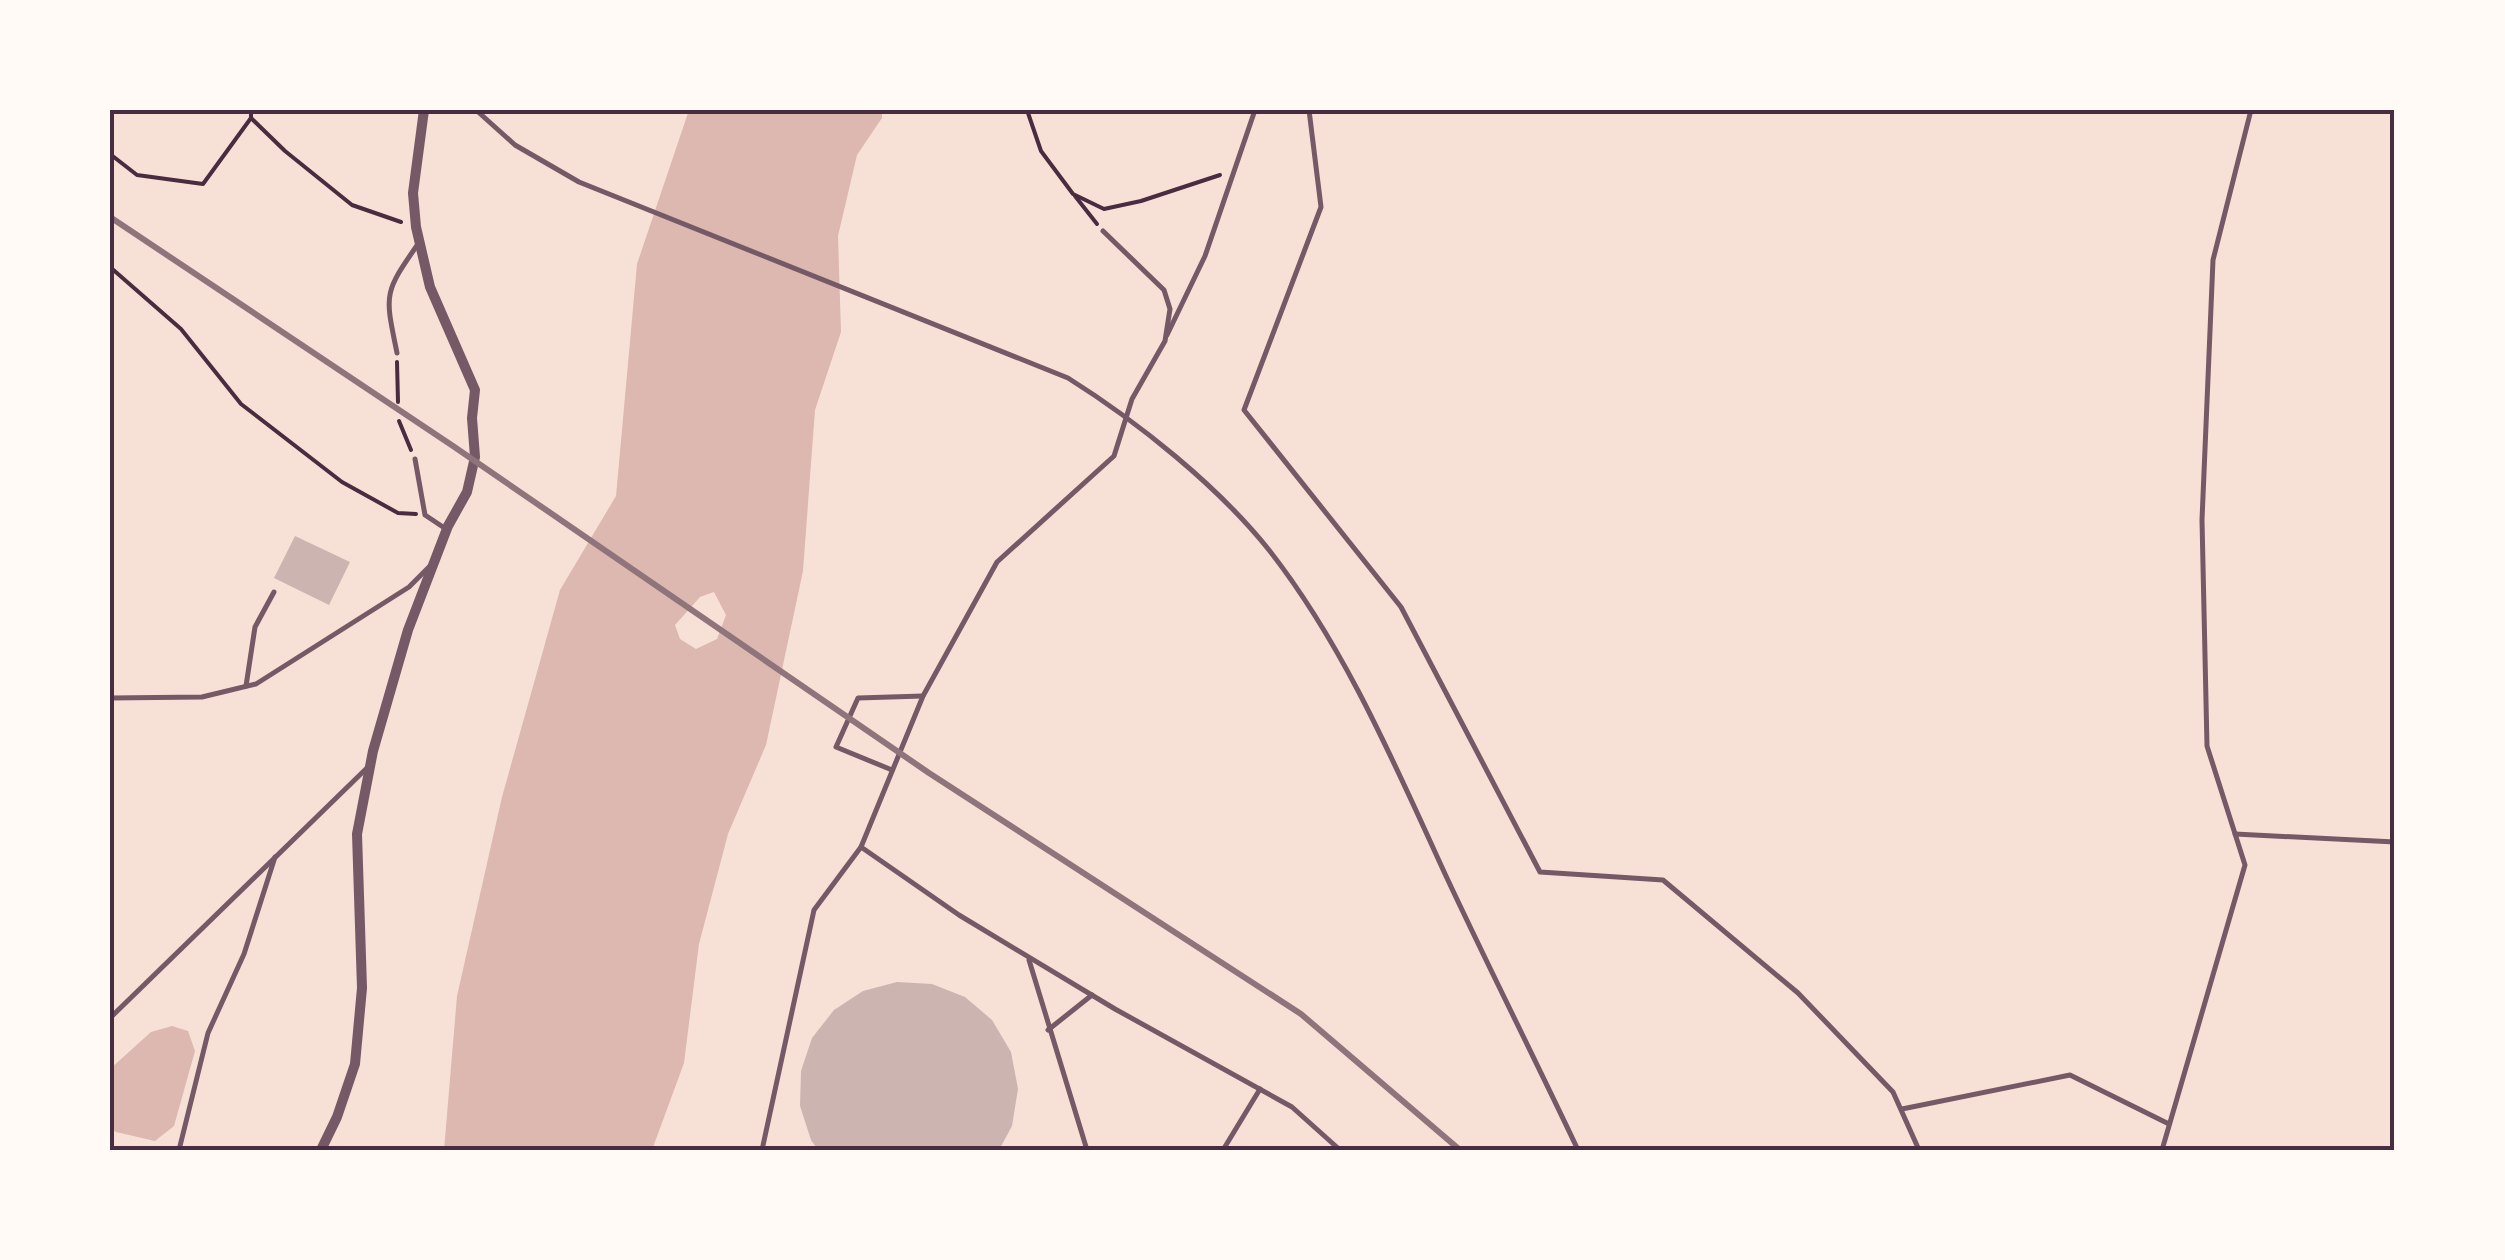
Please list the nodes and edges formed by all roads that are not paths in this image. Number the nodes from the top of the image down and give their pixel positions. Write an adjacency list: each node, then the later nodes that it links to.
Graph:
1 (424, 110): 7 (street)
2 (476, 110): 10 (lane)
3 (1255, 110): 8 (lane)
4 (1309, 110): 29 (lane)
5 (2251, 110): 20 (lane)
6 (1103, 232): 8 (lane)
7 (420, 241): 9 (lane); 12 (street)
8 (1164, 341): 10 (lane)
9 (397, 352)
10 (1128, 421): 16 (lane); 37 (lane)
11 (415, 460): 12 (lane)
12 (446, 529): 13 (street)
13 (433, 564): 15 (lane); 18 (street)
14 (274, 592): 15 (lane)
15 (246, 686): 17 (lane)
16 (923, 696): 19 (lane); 19 (lane)
17 (110, 698)
18 (370, 765): 23 (lane); 32 (street)
19 (892, 770): 22 (lane)
20 (2235, 834): 21 (lane); 30 (lane)
21 (2395, 842)
22 (860, 847): 24 (lane); 33 (lane)
23 (276, 854): 26 (lane); 31 (lane)
24 (1028, 957): 25 (lane); 27 (lane)
25 (1092, 995): 27 (lane); 28 (lane)
26 (110, 1018)
27 (1048, 1030): 34 (lane)
28 (1260, 1089): 35 (lane); 36 (lane)
29 (1900, 1109): 30 (lane); 38 (lane)
30 (2168, 1124): 39 (lane)
31 (179, 1150)
32 (321, 1150)
33 (762, 1150)
34 (1087, 1150)
35 (1223, 1150)
36 (1340, 1150)
37 (1578, 1150)
38 (1919, 1150)
39 (2162, 1150)

